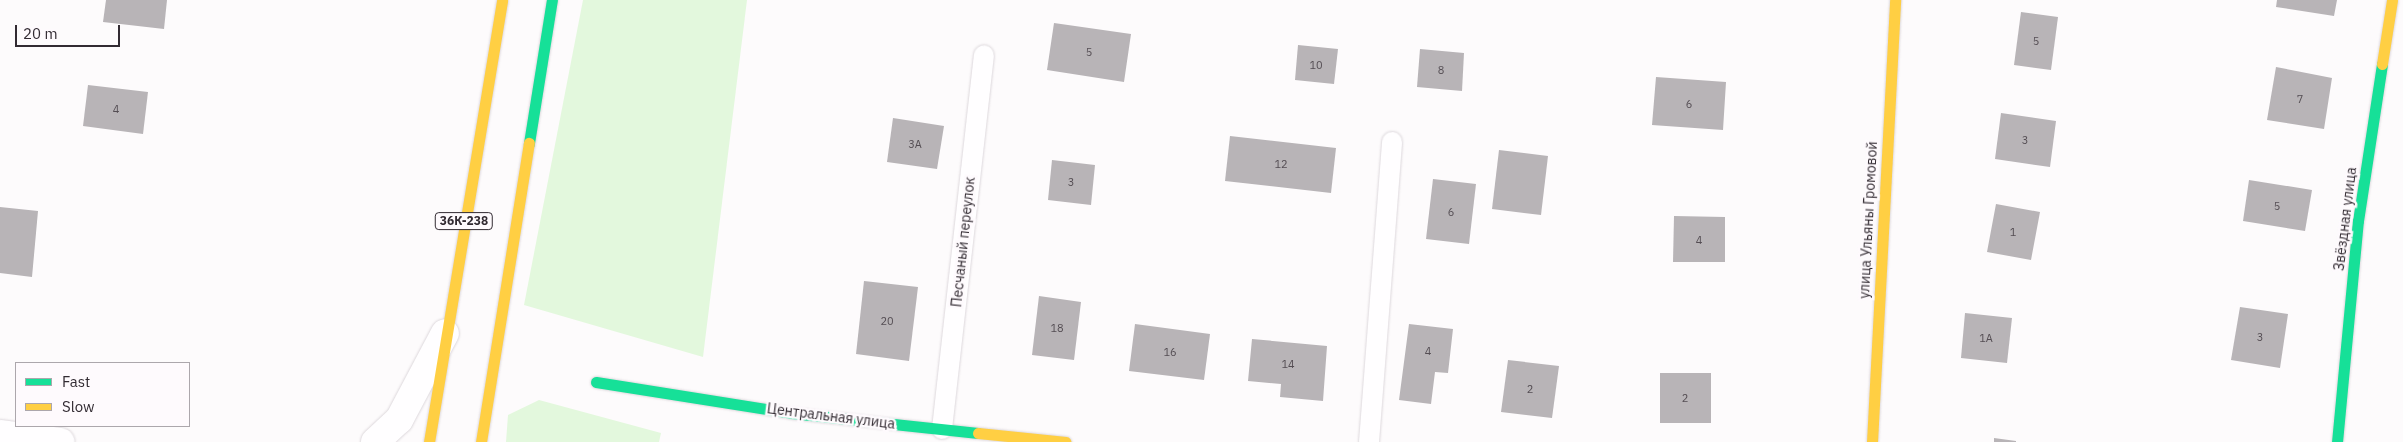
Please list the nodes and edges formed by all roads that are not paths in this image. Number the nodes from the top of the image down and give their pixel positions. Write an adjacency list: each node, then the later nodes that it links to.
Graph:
1 (502, 0): 7 (street, 36К-238)
2 (552, 0): 14 (street)
3 (1895, 0): 17 (street, улица Ульяны Громовой)
4 (2392, 0): 18 (street, Звёздная улица)
5 (984, 55): 9 (lane, Песчаный переулок)
6 (1392, 142): 16 (lane)
7 (445, 332): 12 (street); 13 (street, 36К-238)
8 (596, 382): 9 (street, Центральная улица)
9 (942, 429): 15 (street, Центральная улица)
10 (0, 434): 11 (street)
11 (60, 442)
12 (375, 442)
13 (429, 442)
14 (481, 442)
15 (1066, 442)
16 (1369, 442)
17 (1872, 442)
18 (2337, 442)

